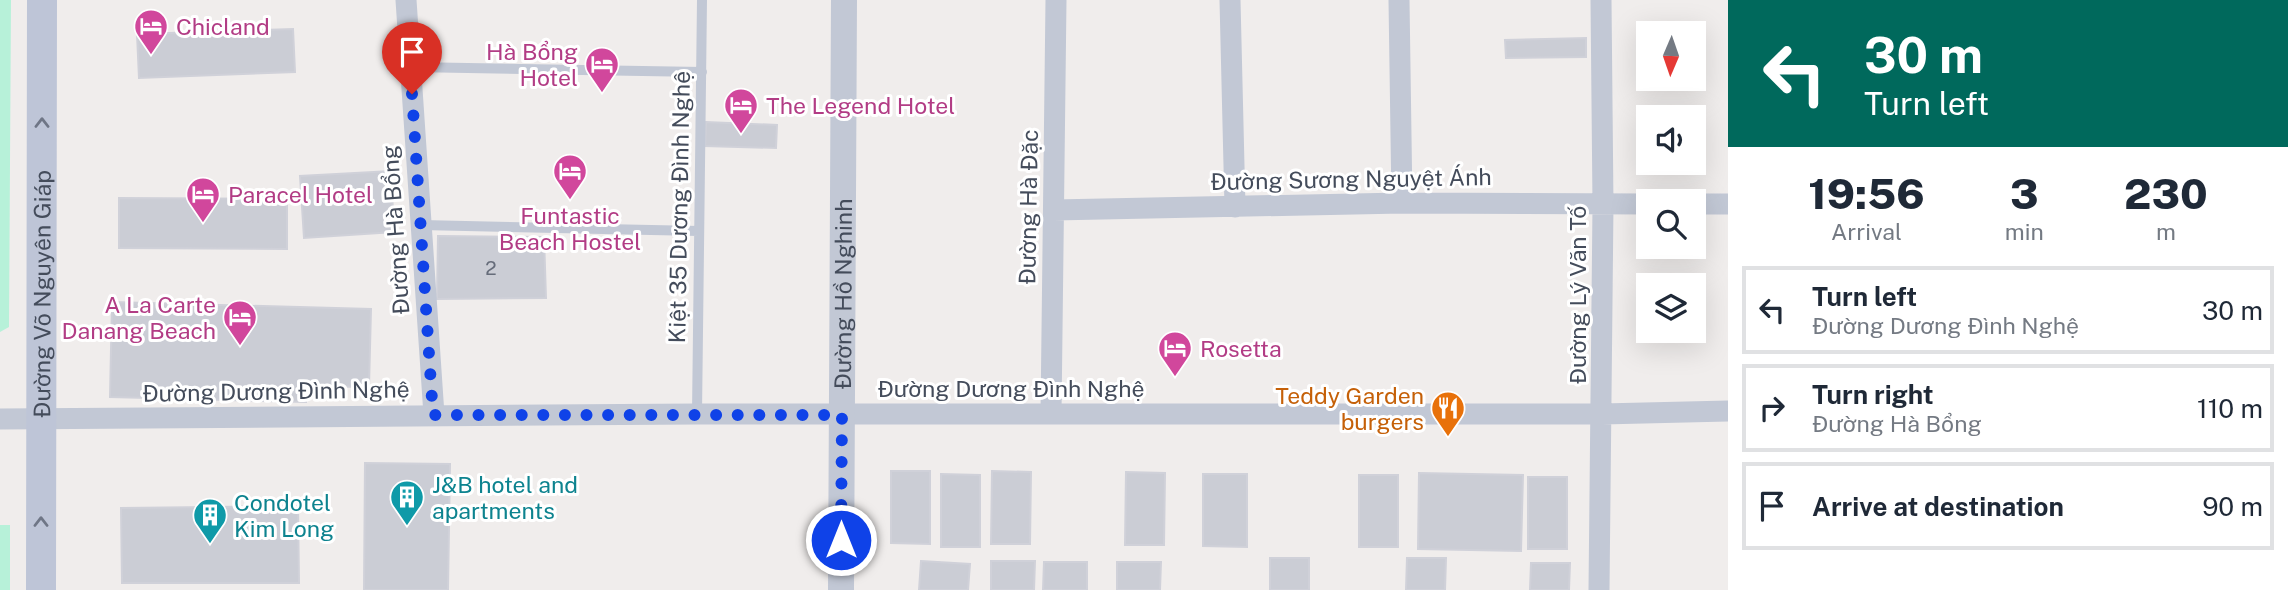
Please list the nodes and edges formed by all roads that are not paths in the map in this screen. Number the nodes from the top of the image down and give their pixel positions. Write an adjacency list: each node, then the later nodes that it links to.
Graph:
1 (42, 0): 27 (main road, Đường Võ Nguyên Giáp, one-way to 1)
2 (406, 0): 9 (street, Đường Hà Bổng)
3 (702, 0): 10 (lane, Kiệt 35 Dương Đình Nghệ)
4 (844, 0): 25 (street, Đường Hồ Nghinh)
5 (1056, 0): 17 (street, Đường Hà Đặc)
6 (1230, 0): 16 (street)
7 (1399, 0): 11 (street)
8 (1601, 0): 15 (street, Đường Lý Văn Tố)
9 (411, 67): 10 (lane); 18 (street, Đường Hà Bổng)
10 (702, 72): 19 (lane, Kiệt 35 Dương Đình Nghệ)
11 (1402, 203): 15 (street, Đường Sương Nguyệt Ánh); 16 (street, Đường Sương Nguyệt Ánh)
12 (1636, 204): 15 (street, Đường Sương Nguyệt Ánh)
13 (1706, 204): 14 (street)
14 (1728, 204)
15 (1604, 205): 23 (street, Đường Lý Văn Tố)
16 (1235, 207): 17 (street, Đường Sương Nguyệt Ánh)
17 (1054, 210): 22 (street, Đường Hà Đặc)
18 (421, 225): 19 (lane); 24 (street, Đường Hà Bổng)
19 (699, 231): 21 (lane, Kiệt 35 Dương Đình Nghệ)
20 (1728, 411): 23 (street, Đường Dương Đình Nghệ)
21 (697, 414): 24 (street, Đường Dương Đình Nghệ); 25 (street, Đường Dương Đình Nghệ)
22 (1051, 414): 23 (street, Đường Dương Đình Nghệ); 25 (street, Đường Dương Đình Nghệ)
23 (1602, 414): 30 (street, Đường Lý Văn Tố)
24 (433, 415): 27 (street, Đường Dương Đình Nghệ)
25 (842, 415): 29 (street, Đường Hồ Nghinh)
26 (0, 419): 27 (street, Đường Dương Đình Nghệ)
27 (41, 419): 28 (main road, Đường Võ Nguyên Giáp, one-way to 27)
28 (41, 590)
29 (841, 590)
30 (1599, 590)

